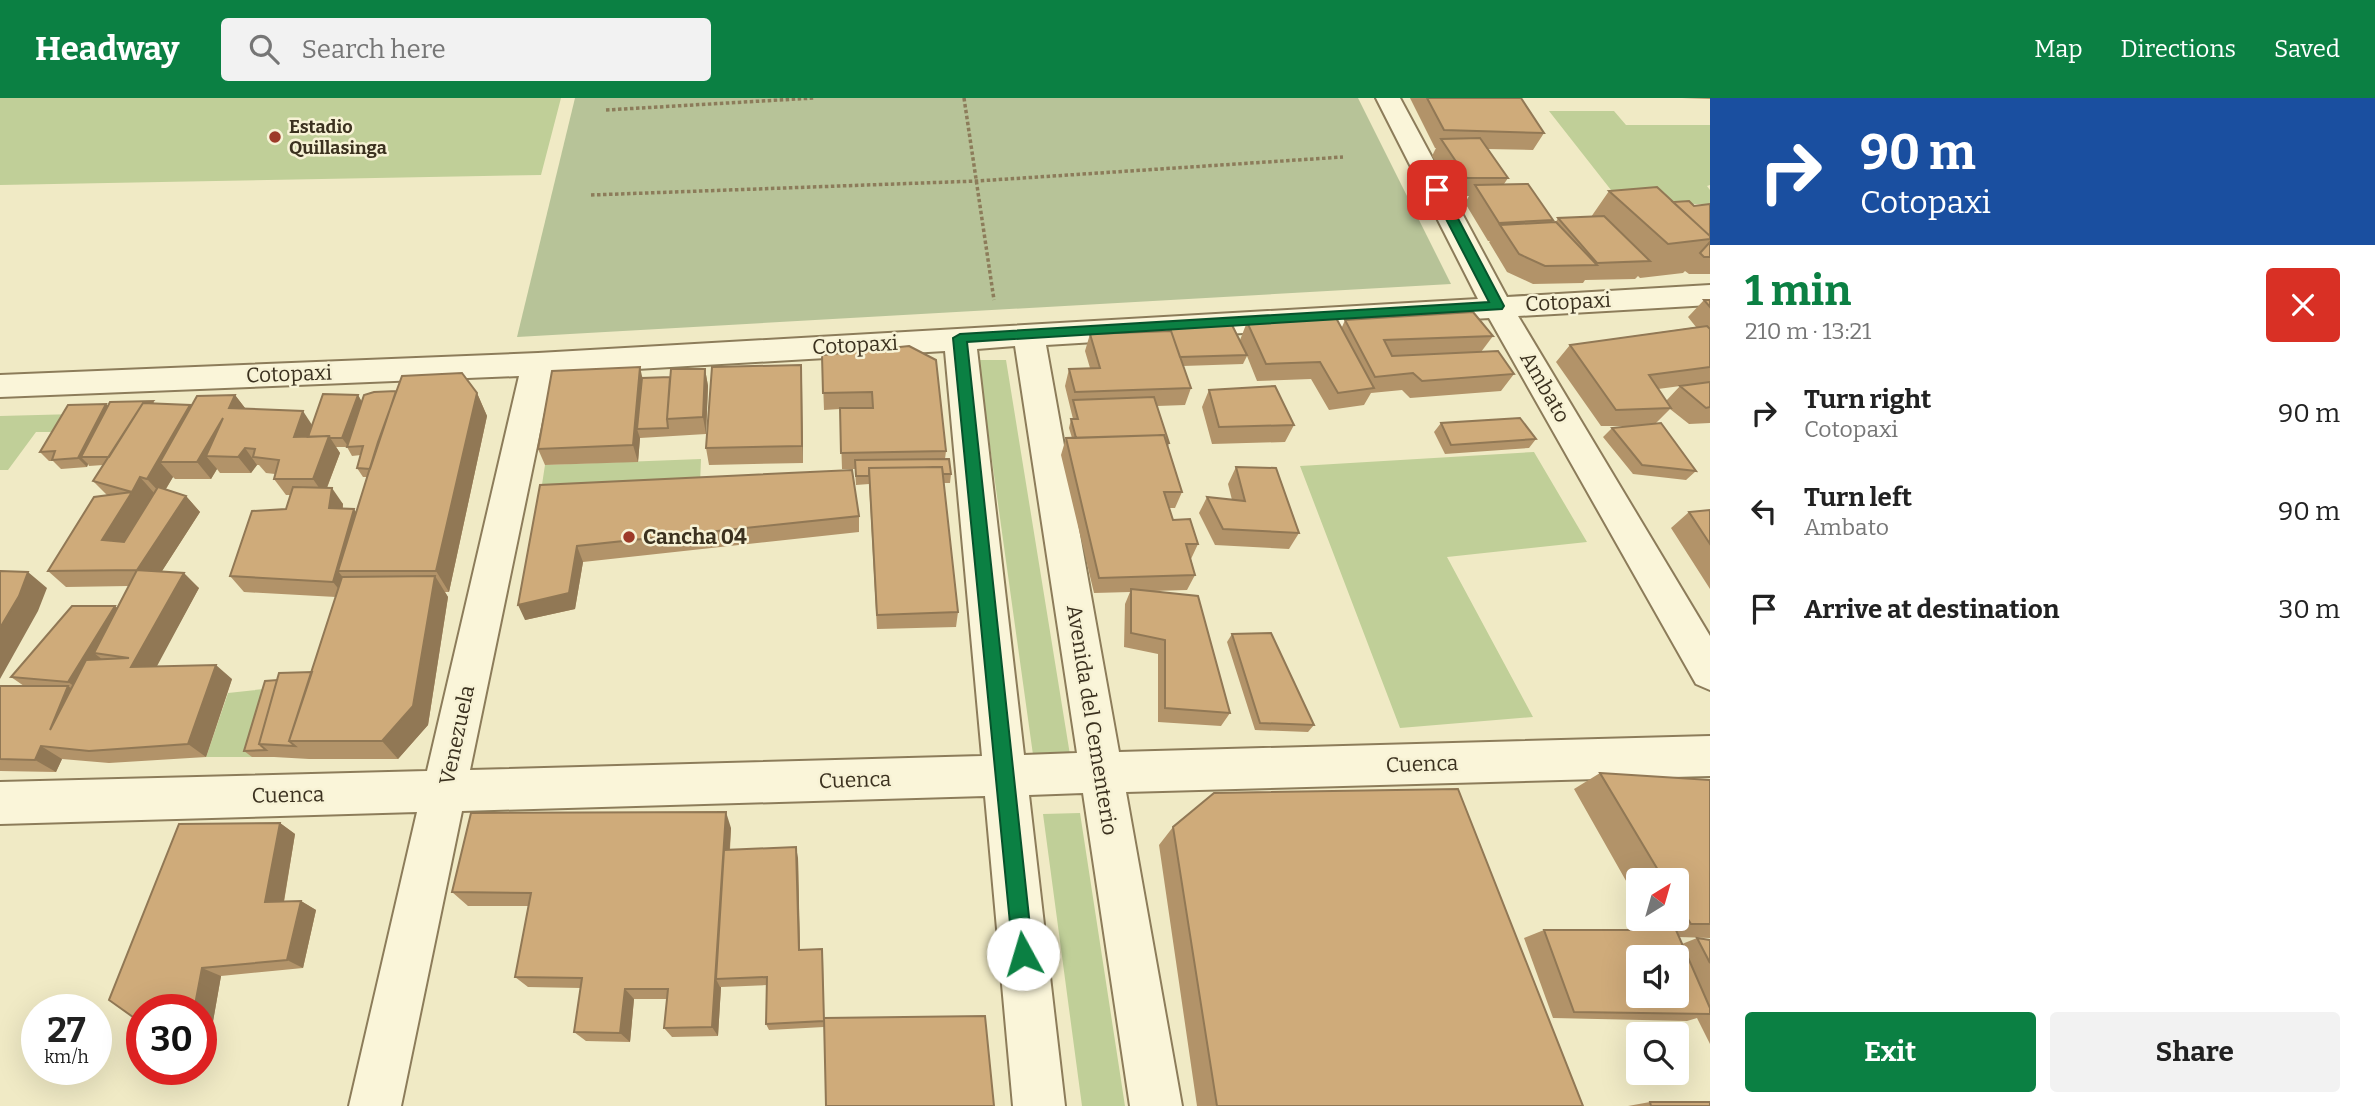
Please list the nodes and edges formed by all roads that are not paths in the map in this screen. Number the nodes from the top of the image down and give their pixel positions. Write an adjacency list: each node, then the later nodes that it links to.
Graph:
1 (1388, 98): 3 (street, Ambato)
2 (1710, 295): 3 (street, Cotopaxi)
3 (1497, 306): 4 (street, Cotopaxi); 7 (street, Ambato)
4 (996, 336): 5 (street, Cotopaxi); 9 (street, Avenida del Cementerio); 10 (street)
5 (538, 364): 6 (street, Cotopaxi); 11 (street, Venezuela)
6 (0, 386)
7 (1710, 672)
8 (1710, 756): 9 (street, Cuenca)
9 (1101, 773): 10 (street, Cuenca); 15 (street, Avenida del Cementerio)
10 (1005, 776): 11 (street, Cuenca); 14 (street)
11 (445, 791): 12 (street, Cuenca); 13 (street, Venezuela)
12 (0, 803)
13 (375, 1106)
14 (1039, 1106)
15 (1156, 1106)

